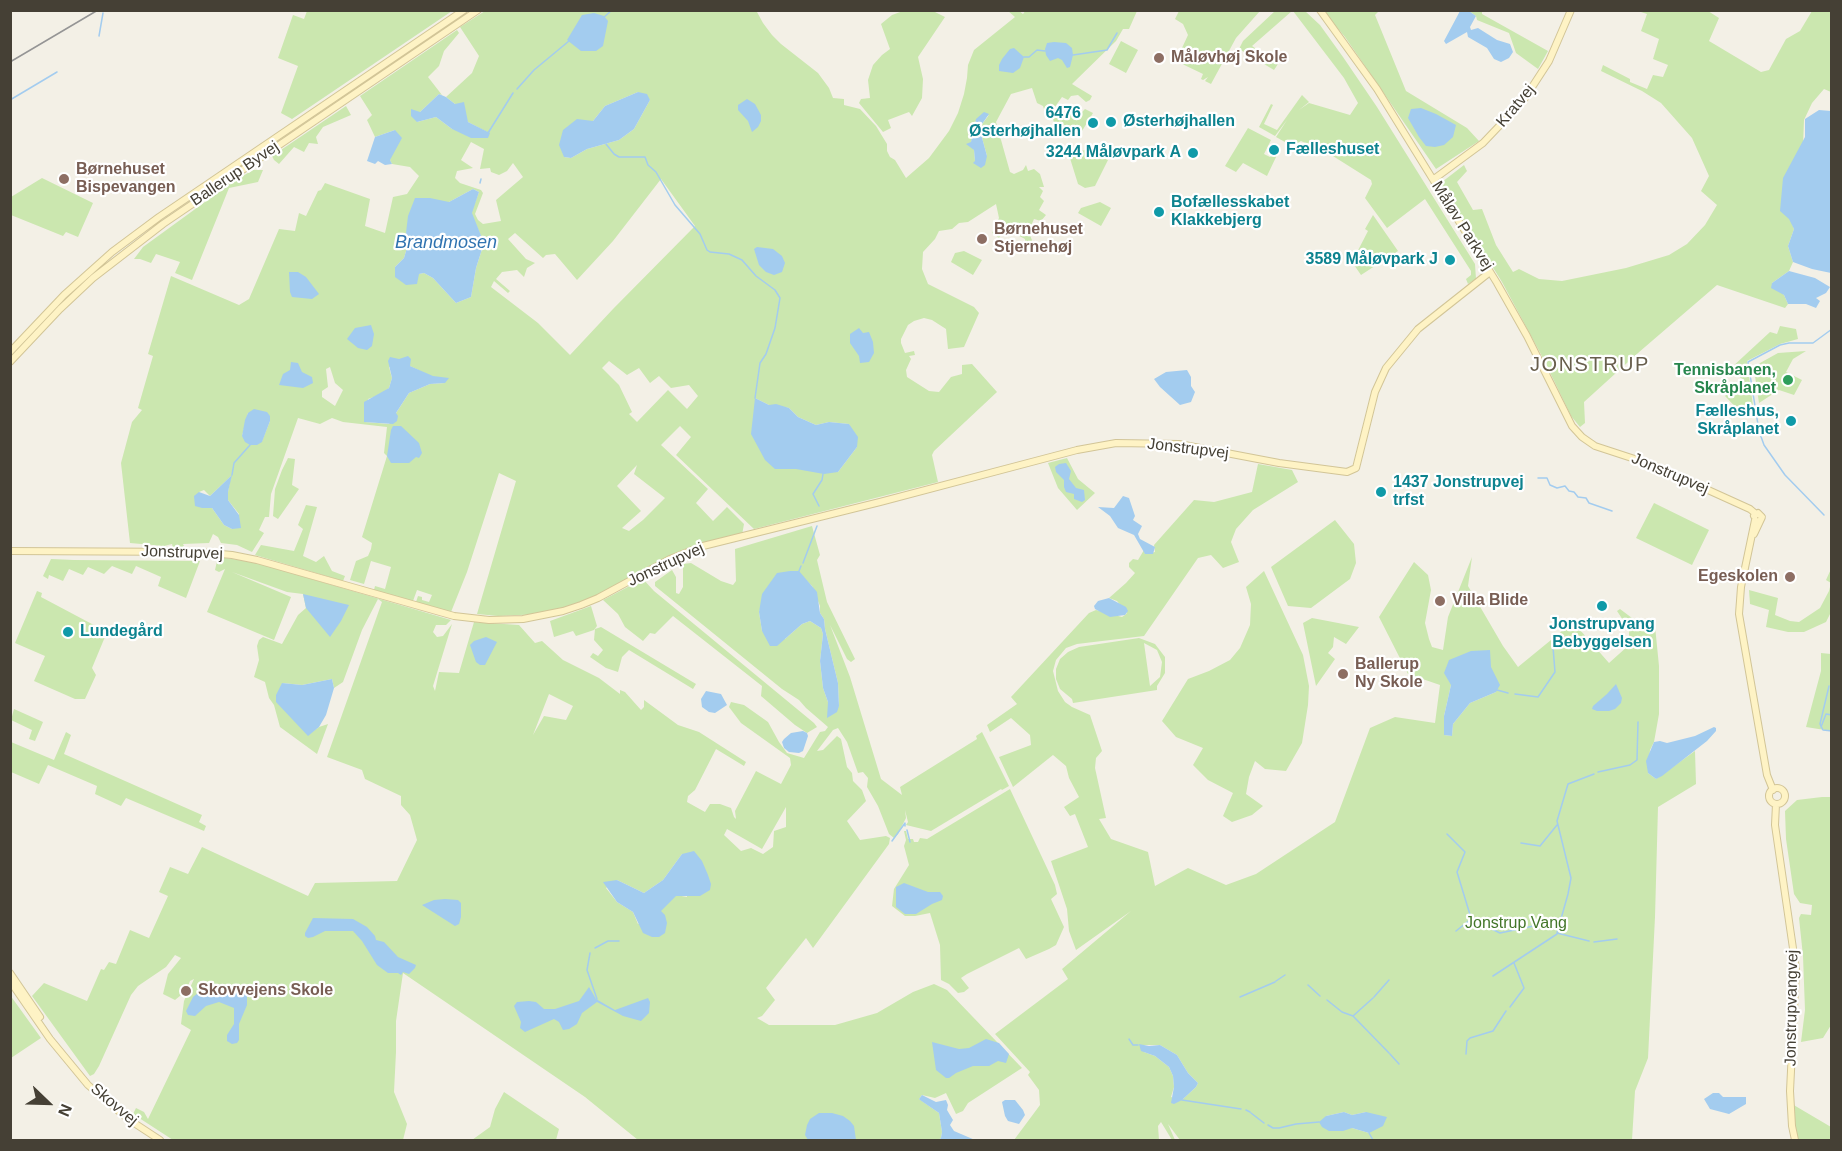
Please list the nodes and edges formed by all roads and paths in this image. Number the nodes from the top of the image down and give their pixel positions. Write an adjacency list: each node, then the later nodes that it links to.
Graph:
1 (464, 10): 7 (street, Ballerup Byvej)
2 (478, 10): 8 (street, Ballerup Byvej)
3 (1320, 10): 5 (street, Måløv Parkvej)
4 (1570, 10): 5 (street, Kratvej)
5 (1434, 179): 6 (street, Måløv Parkvej)
6 (1491, 274): 9 (street, Måløv Parkvej); 10 (street, Jonstrupvej)
7 (10, 352)
8 (10, 362)
9 (1595, 446): 11 (street, Jonstrupvej)
10 (10, 552)
11 (1773, 790): 12 (street); 12 (street)
12 (1776, 804): 17 (street, Jonstrupvangvej)
13 (10, 973): 15 (street, Skovvej)
14 (10, 981): 15 (street, Skovvej)
15 (71, 1065): 16 (street, Skovvej)
16 (160, 1140)
17 (1796, 1140)

